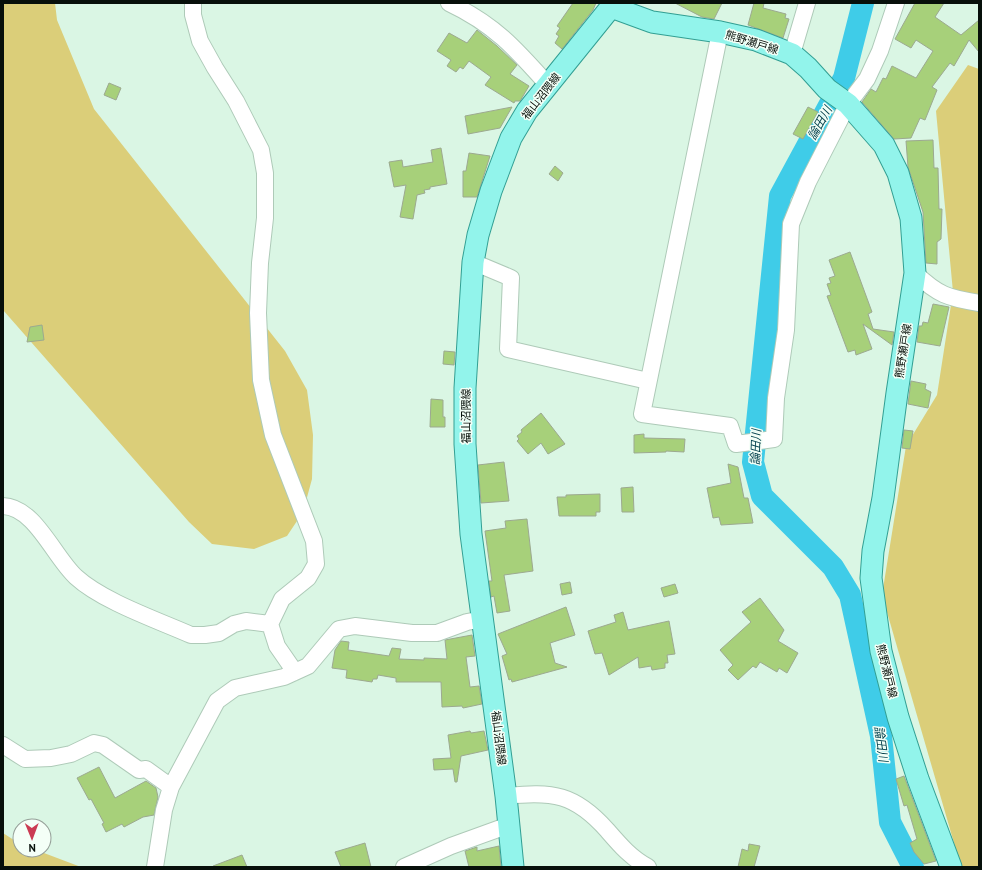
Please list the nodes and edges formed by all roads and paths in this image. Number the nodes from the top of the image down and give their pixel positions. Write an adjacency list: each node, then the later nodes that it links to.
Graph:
1 (193, 3): 16 (street)
2 (449, 3): 8 (street)
3 (807, 3): 7 (street)
4 (896, 3): 9 (street)
5 (612, 5): 6 (main road, 熊野瀬戸線); 8 (main road, 福山沼隈線)
6 (720, 32): 7 (main road, 熊野瀬戸線); 13 (street)
7 (792, 54): 9 (main road, 熊野瀬戸線)
8 (548, 85): 10 (main road, 福山沼隈線)
9 (848, 104): 11 (main road, 熊野瀬戸線); 13 (street)
10 (473, 262): 13 (street); 15 (main road, 福山沼隈線)
11 (915, 273): 12 (street); 26 (main road, 熊野瀬戸線)
12 (979, 303)
13 (648, 382)
14 (3, 506): 16 (street)
15 (483, 619): 17 (street); 20 (main road, 福山沼隈線)
16 (270, 624): 17 (street)
17 (295, 672): 19 (street)
18 (3, 745): 19 (street)
19 (171, 787): 22 (street)
20 (506, 796): 21 (main road, 福山沼隈線); 25 (street)
21 (509, 825): 23 (street); 24 (main road, 福山沼隈線)
22 (155, 867)
23 (404, 867)
24 (513, 867)
25 (648, 867)
26 (951, 867)

